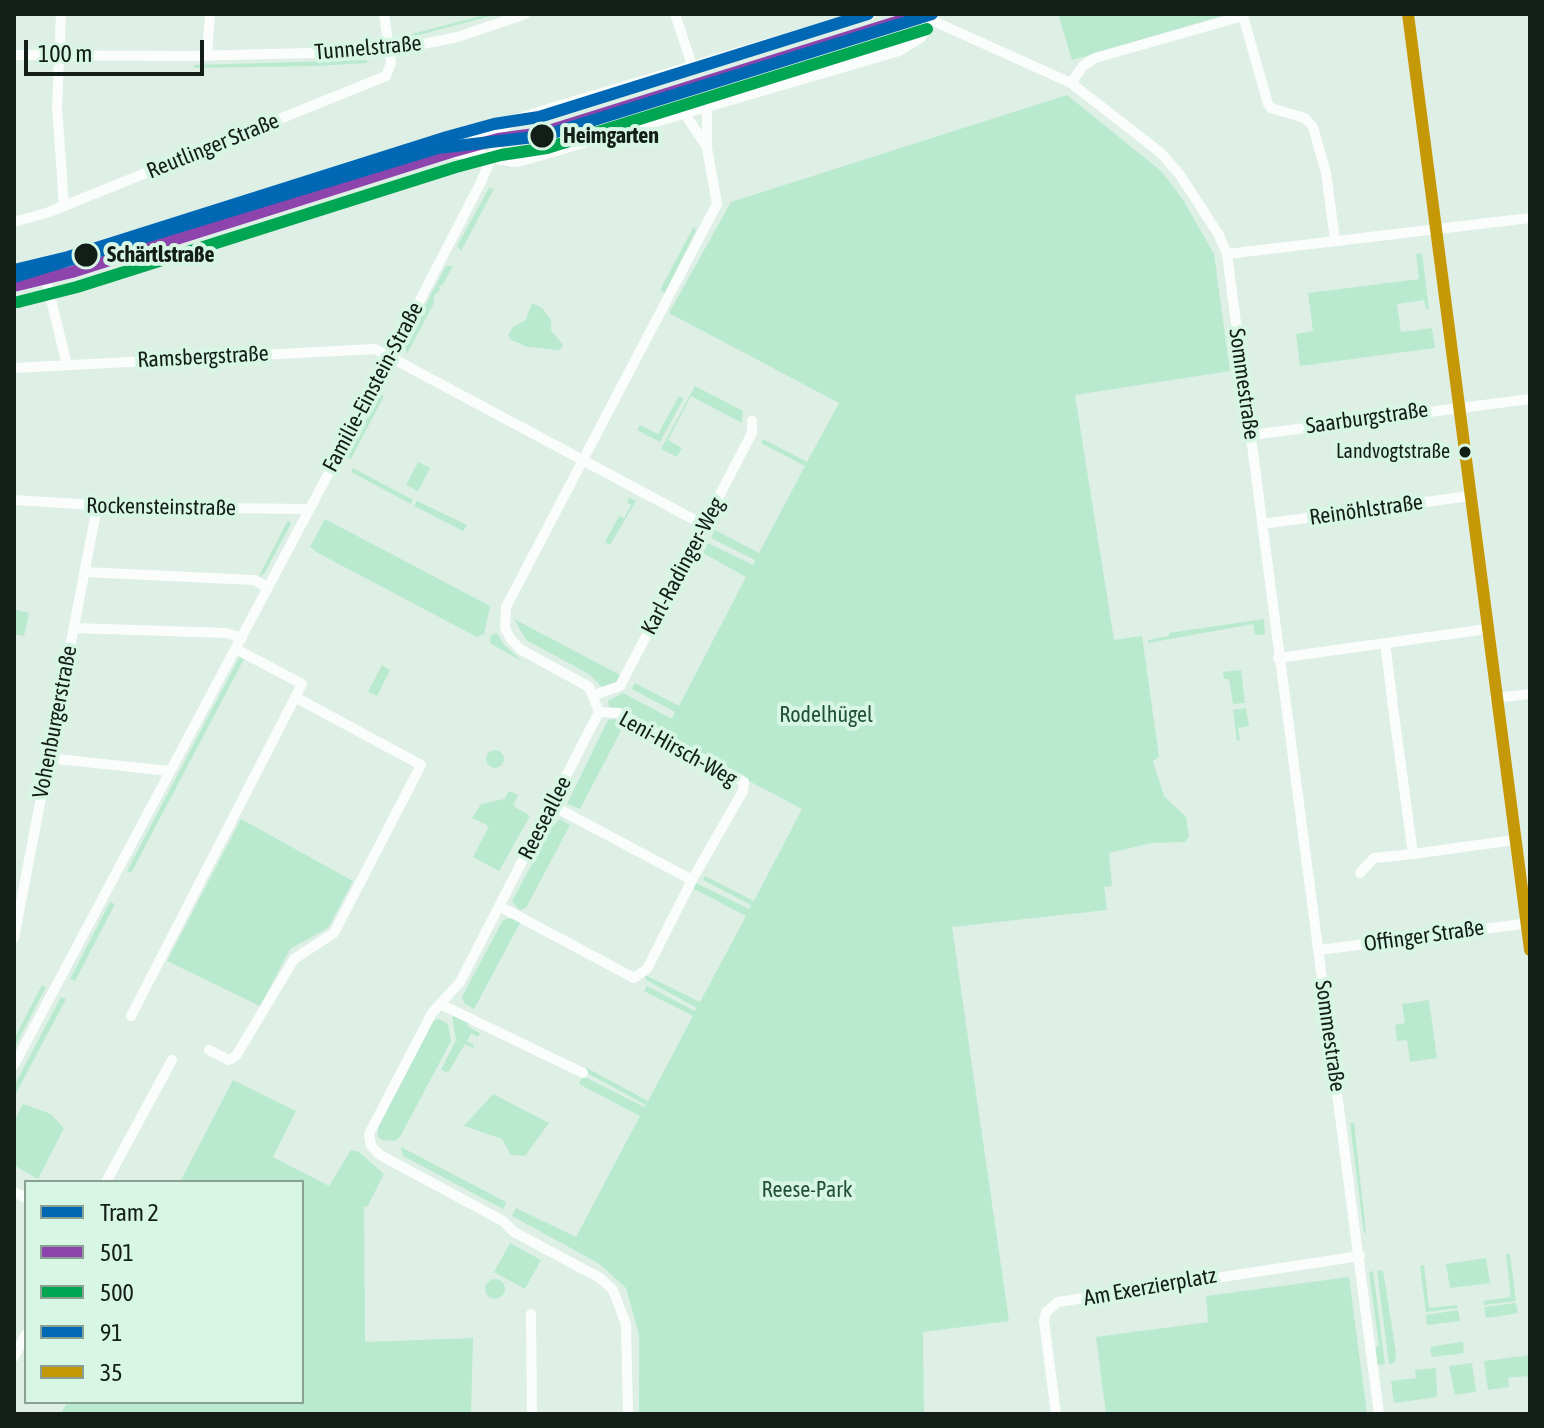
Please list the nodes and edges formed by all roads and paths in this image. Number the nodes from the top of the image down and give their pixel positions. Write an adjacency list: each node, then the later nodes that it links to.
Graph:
1 (61, 14): 12 (street)
2 (210, 14): 13 (street)
3 (384, 14): 10 (street)
4 (525, 14): 10 (street, Tunnelstraße)
5 (675, 14): 14 (street)
6 (870, 14): 14 (street)
7 (1408, 14): 25 (street)
8 (928, 16): 15 (street); 16 (street)
9 (1243, 16): 15 (street); 26 (street)
10 (388, 51): 13 (street, Tunnelstraße); 22 (street, Reutlinger Straße)
11 (14, 55): 12 (street, Tunnelstraße)
12 (58, 56): 13 (street, Tunnelstraße); 22 (street)
13 (207, 56)
14 (693, 68): 18 (street)
15 (1071, 83): 27 (street)
16 (707, 104): 17 (street); 19 (street)
17 (683, 111): 19 (street); 21 (street)
18 (506, 124): 20 (street); 21 (street, Familie-Einstein-Straße)
19 (707, 148): 37 (street)
20 (451, 152): 21 (street); 28 (street)
21 (491, 156): 30 (street, Familie-Einstein-Straße)
22 (64, 206): 24 (street, Reutlinger Straße)
23 (1530, 218): 25 (street)
24 (14, 222)
25 (1436, 227): 26 (street); 34 (street)
26 (1335, 240): 27 (street)
27 (1227, 254): 36 (street, Sommestraße)
28 (46, 279): 29 (street); 31 (street)
29 (14, 286)
30 (391, 356): 31 (street, Ramsbergstraße); 37 (street, Ramsbergstraße); 41 (street, Familie-Einstein-Straße)
31 (67, 365): 32 (street, Ramsbergstraße)
32 (14, 368)
33 (1530, 399): 34 (street, Saarburgstraße)
34 (1459, 406): 36 (street, Saarburgstraße); 38 (street)
35 (752, 421): 43 (street, Karl-Radinger-Weg)
36 (1251, 435): 42 (street, Sommestraße)
37 (582, 459): 43 (street, Ramsbergstraße); 53 (street)
38 (1470, 496): 42 (street, Reinöhlstraße); 47 (street)
39 (14, 500): 40 (street, Rockensteinstraße)
40 (97, 507): 41 (street, Rockensteinstraße); 44 (street, Vohenburgerstraße)
41 (308, 509): 45 (street, Familie-Einstein-Straße)
42 (1262, 524): 51 (street, Sommestraße)
43 (704, 525): 53 (street, Karl-Radinger-Weg)
44 (84, 572): 45 (street); 46 (street, Vohenburgerstraße)
45 (267, 587): 48 (street, Familie-Einstein-Straße)
46 (74, 628): 48 (street); 57 (street, Vohenburgerstraße)
47 (1487, 629): 49 (street); 55 (street)
48 (242, 638): 50 (street, Familie-Einstein-Straße)
49 (1385, 643): 51 (street); 61 (street)
50 (236, 649): 54 (street); 58 (street, Familie-Einstein-Straße)
51 (1278, 658): 68 (street, Sommestraße)
52 (1530, 694): 55 (street)
53 (594, 695): 56 (street)
54 (295, 697): 71 (street); 72 (street)
55 (1495, 698): 60 (street)
56 (599, 712): 59 (street, Reeseallee); 63 (street, Leni-Hirsch-Weg)
57 (48, 758): 58 (street); 64 (street, Vohenburgerstraße)
58 (169, 771): 74 (street, Familie-Einstein-Straße)
59 (553, 806): 63 (street); 65 (street, Reeseallee)
60 (1514, 840): 61 (street); 66 (street)
61 (1413, 854): 62 (street)
62 (1360, 873)
63 (692, 880): 65 (street)
64 (19, 887): 67 (street, Vohenburgerstraße)
65 (499, 906): 70 (street, Reeseallee)
66 (1528, 924): 68 (street, Offinger Straße); 69 (street)
67 (14, 938)
68 (1319, 950): 77 (street, Sommestraße)
69 (1530, 950)
70 (440, 1004): 75 (street); 82 (street, Reeseallee)
71 (131, 1016)
72 (209, 1050)
73 (172, 1060): 76 (street)
74 (14, 1065)
75 (583, 1073)
76 (107, 1180)
77 (1360, 1256): 83 (street, Am Exerzierplatz); 84 (street, Sommestraße)
78 (531, 1314): 81 (street)
79 (24, 1338): 80 (street)
80 (14, 1357)
81 (532, 1414)
82 (628, 1414)
83 (1056, 1414)
84 (1379, 1414)

